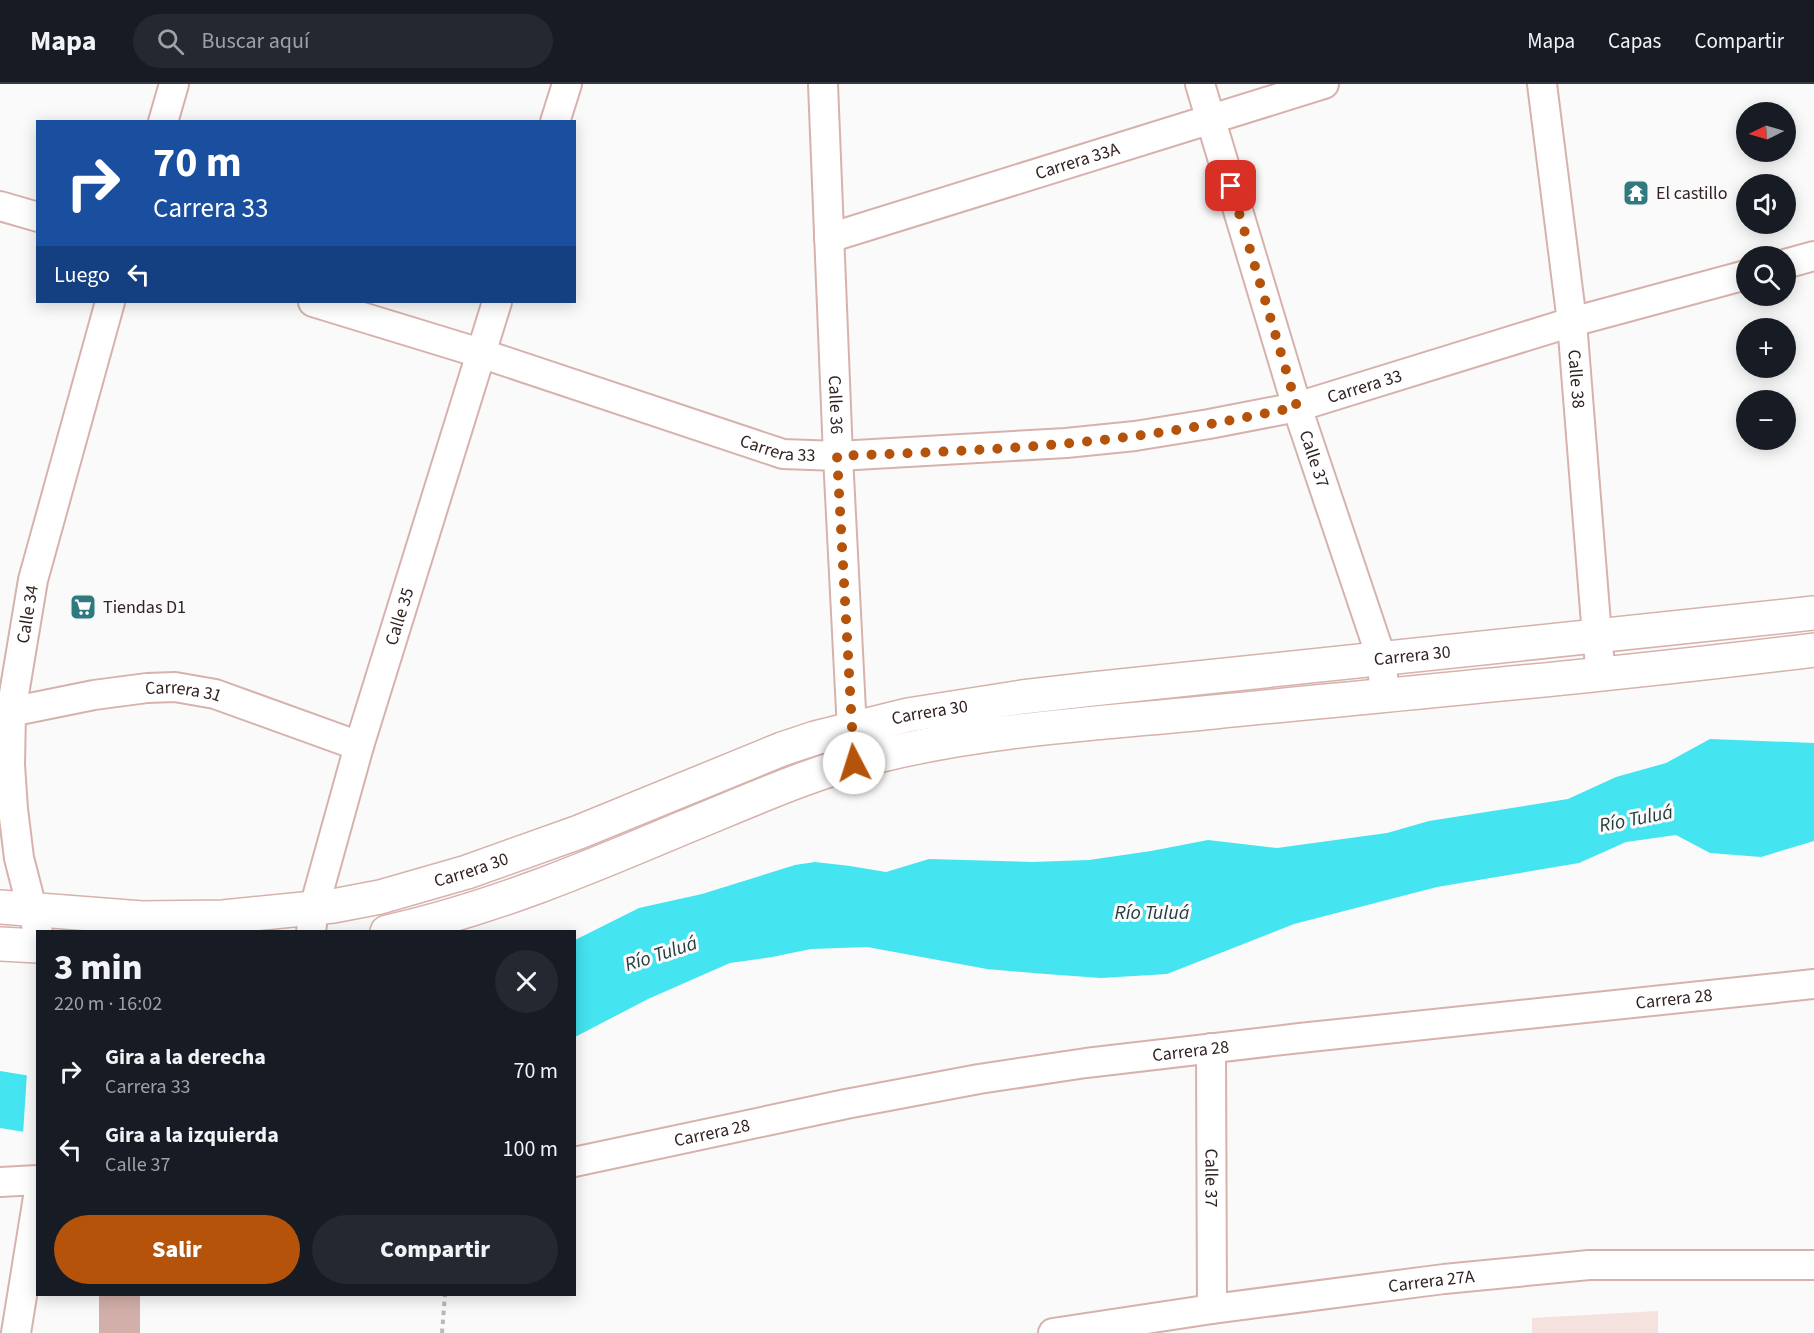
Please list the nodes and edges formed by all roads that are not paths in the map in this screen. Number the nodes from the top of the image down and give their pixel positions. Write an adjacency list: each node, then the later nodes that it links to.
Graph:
1 (174, 84): 8 (street)
2 (567, 84): 9 (street)
3 (823, 84): 12 (street, Calle 36)
4 (1200, 84): 7 (street, Calle 37)
5 (1324, 84): 7 (street, Carrera 33A)
6 (1542, 84): 19 (street, Calle 38)
7 (1211, 119): 12 (street, Carrera 33A); 21 (street, Calle 37)
8 (164, 120)
9 (556, 120)
10 (0, 206): 11 (street)
11 (36, 216)
12 (829, 238): 22 (street, Calle 36)
13 (1814, 256): 14 (street)
14 (1796, 261)
15 (1736, 277): 19 (street, Carrera 33)
16 (110, 303): 29 (street, Calle 34)
17 (316, 303): 20 (street, Carrera 33)
18 (497, 303): 20 (street, Calle 35)
19 (1572, 322): 21 (street, Carrera 33); 24 (street, Calle 38)
20 (480, 353): 22 (street, Carrera 33); 31 (street, Calle 35)
21 (1297, 407): 22 (street, Carrera 33); 26 (street, Calle 37)
22 (837, 456): 30 (street, Calle 36)
23 (1814, 613): 24 (main road, Carrera 30)
24 (1597, 636): 26 (main road, Carrera 30); 27 (street, Calle 38)
25 (1814, 650): 27 (main road, Carrera 30)
26 (1382, 657): 28 (street, Calle 37); 30 (main road, Carrera 30)
27 (1601, 674): 28 (main road, Carrera 30)
28 (1385, 694): 32 (main road, Carrera 30)
29 (5, 713): 31 (street, Carrera 31); 35 (street, Calle 34)
30 (851, 728): 32 (street, Calle 36); 34 (main road, Carrera 30)
31 (359, 746): 34 (street, Calle 35)
32 (854, 763): 36 (main road, Carrera 30)
33 (0, 907): 35 (main road, Carrera 30)
34 (313, 920): 35 (main road, Carrera 30)
35 (35, 921)
36 (395, 930)
37 (0, 944): 38 (main road)
38 (36, 946)
39 (1814, 984): 40 (street, Carrera 28)
40 (1211, 1048): 41 (street, Carrera 28); 46 (street, Calle 37)
41 (576, 1162)
42 (36, 1180): 43 (street)
43 (0, 1182)
44 (36, 1209): 47 (street)
45 (1814, 1265): 46 (street, Carrera 27A)
46 (1212, 1309): 48 (street, Carrera 27A)
47 (16, 1333)
48 (1053, 1333)

